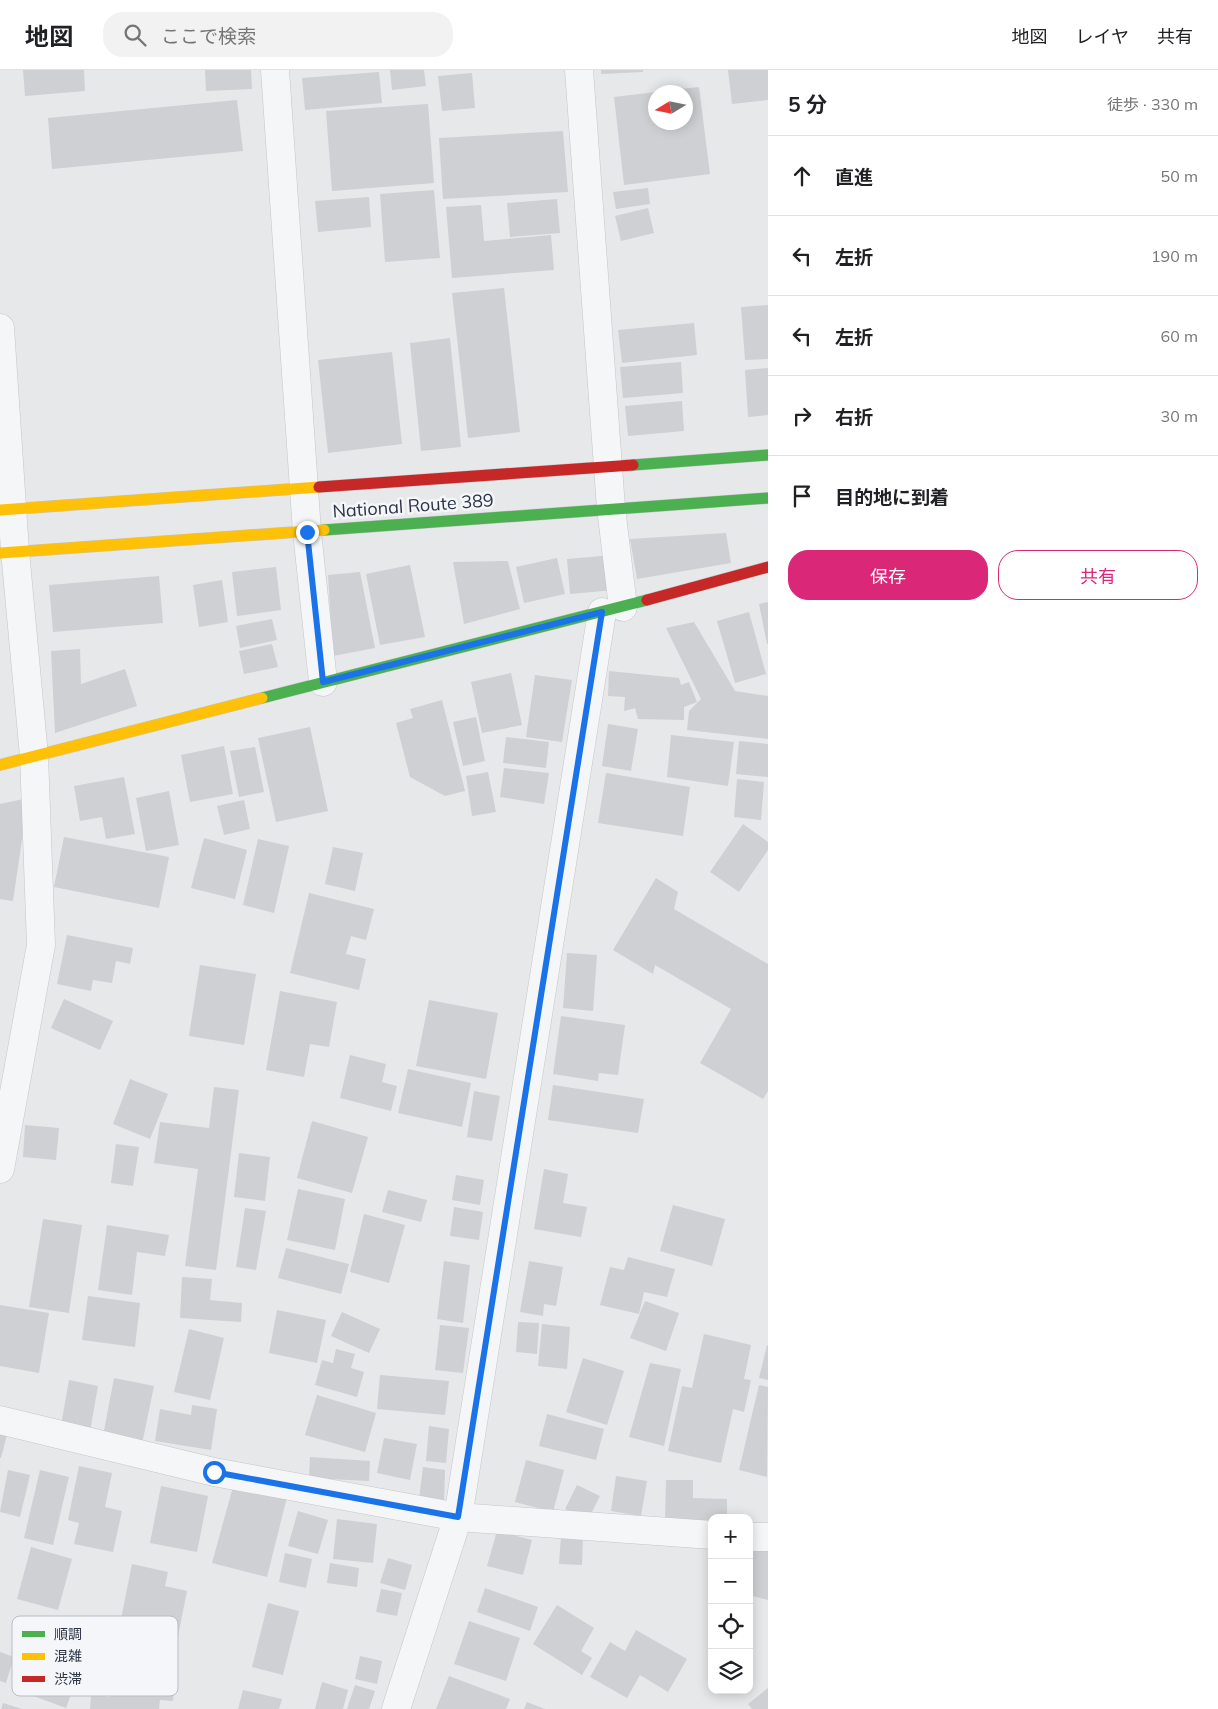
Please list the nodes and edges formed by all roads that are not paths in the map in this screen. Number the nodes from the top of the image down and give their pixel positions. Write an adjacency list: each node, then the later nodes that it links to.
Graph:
1 (275, 70): 6 (street)
2 (579, 70): 5 (street)
3 (0, 328): 9 (street)
4 (768, 456): 5 (main road, National Route 389)
5 (609, 465): 6 (main road, National Route 389); 8 (street)
6 (305, 487): 9 (main road, National Route 389); 10 (street)
7 (768, 498): 8 (main road, National Route 389)
8 (611, 508): 10 (main road, National Route 389); 13 (street)
9 (6, 509): 11 (street)
10 (307, 532): 11 (main road, National Route 389); 14 (street)
11 (7, 552): 15 (street)
12 (768, 568): 13 (main road)
13 (613, 609): 14 (main road); 19 (street)
14 (323, 682): 15 (main road)
15 (34, 756): 16 (main road); 17 (street)
16 (0, 765)
17 (0, 1169)
18 (0, 1420): 19 (street)
19 (458, 1517): 20 (street); 23 (street)
20 (708, 1535)
21 (753, 1537): 22 (street)
22 (768, 1537)
23 (396, 1709)

